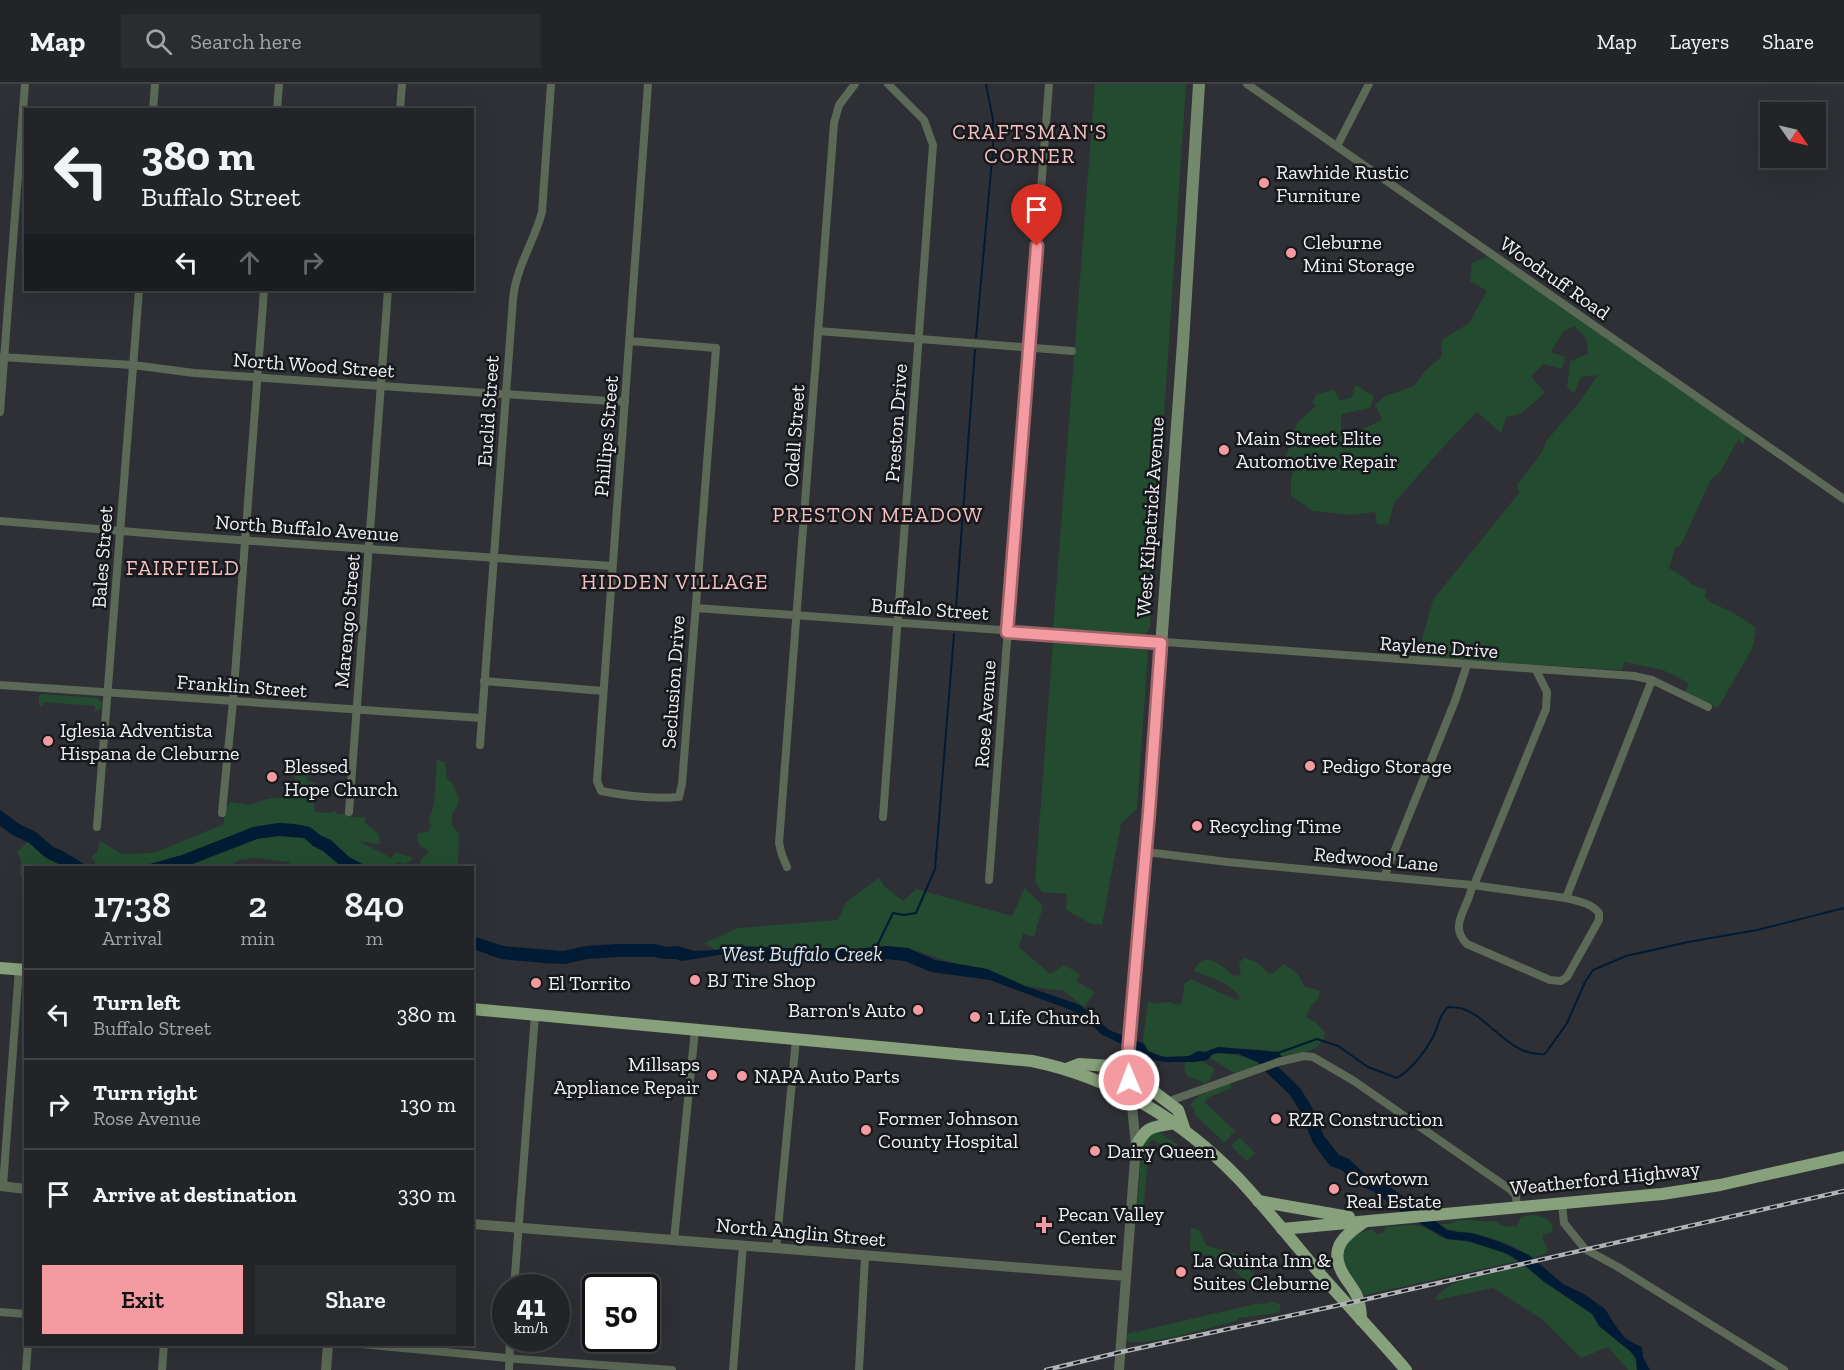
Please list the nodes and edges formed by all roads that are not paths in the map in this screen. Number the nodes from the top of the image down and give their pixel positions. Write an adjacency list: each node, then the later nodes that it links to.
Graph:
1 (25, 84): 25 (street)
2 (155, 84): 13 (street)
3 (279, 84): 14 (street)
4 (402, 84): 15 (street)
5 (550, 84): 29 (street, Euclid Street)
6 (648, 84): 22 (street, Phillips Street)
7 (855, 84): 20 (street, Odell Street)
8 (888, 84): 21 (street, Preston Drive)
9 (1049, 84): 23 (street, Rose Avenue)
10 (1199, 84): 43 (main road, West Kilpatrick Avenue)
11 (1247, 84): 16 (street, Woodruff Road)
12 (1369, 84): 16 (street)
13 (153, 108)
14 (277, 108)
15 (400, 108)
16 (1337, 146): 32 (street, Woodruff Road)
17 (139, 291): 26 (street, Bales Street)
18 (264, 291): 27 (street)
19 (388, 291): 28 (street, Marengo Street)
20 (818, 331): 21 (street); 40 (street, Odell Street)
21 (919, 339): 23 (street); 41 (street, Preston Drive)
22 (630, 341): 30 (street, Phillips Street); 39 (street, Seclusion Drive)
23 (1029, 348): 24 (street); 42 (street, Rose Avenue)
24 (1072, 351)
25 (2, 357): 26 (street, North Wood Street); 31 (street)
26 (133, 365): 27 (street, North Wood Street); 34 (street, Bales Street)
27 (258, 377): 28 (street, North Wood Street); 35 (street)
28 (381, 386): 29 (street, North Wood Street); 36 (street, Marengo Street)
29 (506, 395): 30 (street, North Wood Street); 37 (street, Euclid Street)
30 (625, 402): 38 (street, Phillips Street)
31 (0, 412)
32 (1844, 499)
33 (0, 521): 34 (street, North Buffalo Avenue)
34 (121, 530): 35 (street, North Buffalo Avenue); 50 (street, Bales Street)
35 (244, 540): 36 (street, North Buffalo Avenue); 51 (street)
36 (369, 549): 37 (street, North Buffalo Avenue); 53 (street, Marengo Street)
37 (494, 557): 38 (street, North Buffalo Avenue); 47 (street, Euclid Street)
38 (612, 566): 49 (street, Phillips Street)
39 (696, 608): 40 (street, Buffalo Street); 56 (street, Seclusion Drive)
40 (797, 615): 41 (street, Buffalo Street); 62 (street, Odell Street)
41 (898, 623): 42 (street, Buffalo Street); 59 (street, Preston Drive)
42 (1007, 632): 43 (street, Buffalo Street); 64 (street, Rose Avenue)
43 (1161, 643): 44 (street, Raylene Drive); 61 (main road, West Kilpatrick Avenue)
44 (1467, 665): 45 (street, Raylene Drive); 63 (street)
45 (1536, 670): 46 (street, Raylene Drive); 65 (street)
46 (1652, 680): 52 (street, Raylene Drive); 66 (street)
47 (484, 681): 49 (street); 54 (street, Euclid Street)
48 (0, 685): 50 (street, Franklin Street)
49 (603, 691): 56 (street, Phillips Street)
50 (108, 693): 51 (street, Franklin Street); 60 (street, Bales Street)
51 (233, 701): 53 (street, Franklin Street); 58 (street)
52 (1708, 707)
53 (356, 710): 54 (street, Franklin Street); 57 (street, Marengo Street)
54 (481, 718): 55 (street, Euclid Street)
55 (480, 745)
56 (601, 790)
57 (349, 812)
58 (222, 813)
59 (883, 817)
60 (98, 827)
61 (1146, 852): 63 (street, Redwood Lane); 73 (main road, West Kilpatrick Avenue)
62 (787, 867)
63 (1384, 877): 65 (street, Redwood Lane)
64 (988, 880)
65 (1473, 885): 66 (street, Redwood Lane); 66 (street, Redwood Lane)
66 (1566, 898)
67 (0, 968): 68 (main road)
68 (22, 970): 80 (street)
69 (474, 1010): 70 (main road)
70 (535, 1015): 71 (main road); 87 (street)
71 (695, 1030): 72 (main road); 89 (street)
72 (796, 1039): 74 (main road); 91 (street)
73 (1128, 1058): 74 (main road); 75 (main road, West Kilpatrick Avenue); 76 (main road)
74 (1066, 1069): 75 (main road)
75 (1131, 1096): 77 (main road); 78 (street)
76 (1167, 1102): 77 (main road); 84 (street)
77 (1180, 1127): 78 (main road); 82 (main road)
78 (1136, 1146): 94 (street)
79 (1844, 1157): 83 (main road, Weatherford Highway)
80 (2, 1186): 81 (street)
81 (24, 1189)
82 (1258, 1201): 85 (main road); 88 (main road)
83 (1562, 1204): 84 (main road, Weatherford Highway); 113 (street)
84 (1518, 1208): 85 (main road, Weatherford Highway)
85 (1368, 1220): 88 (main road); 97 (main road)
86 (474, 1224): 87 (street, North Anglin Street)
87 (518, 1228): 89 (street, North Anglin Street); 93 (street)
88 (1282, 1229): 97 (main road)
89 (674, 1240): 90 (street, North Anglin Street)
90 (743, 1245): 91 (street, North Anglin Street); 109 (street)
91 (776, 1249): 92 (street, North Anglin Street)
92 (864, 1256): 94 (street, North Anglin Street); 110 (street)
93 (515, 1274)
94 (1126, 1276): 111 (street)
95 (0, 1312): 96 (street)
96 (24, 1314)
97 (1361, 1320): 112 (main road)
98 (28, 1346): 104 (street)
99 (164, 1346): 105 (street)
100 (328, 1346): 106 (street)
101 (384, 1346): 103 (street)
102 (510, 1352): 103 (street)
103 (510, 1357): 107 (street); 108 (street)
104 (26, 1370)
105 (162, 1370)
106 (326, 1370)
107 (509, 1370)
108 (672, 1370)
109 (734, 1370)
110 (860, 1370)
111 (1119, 1370)
112 (1406, 1370)
113 (1784, 1370)

